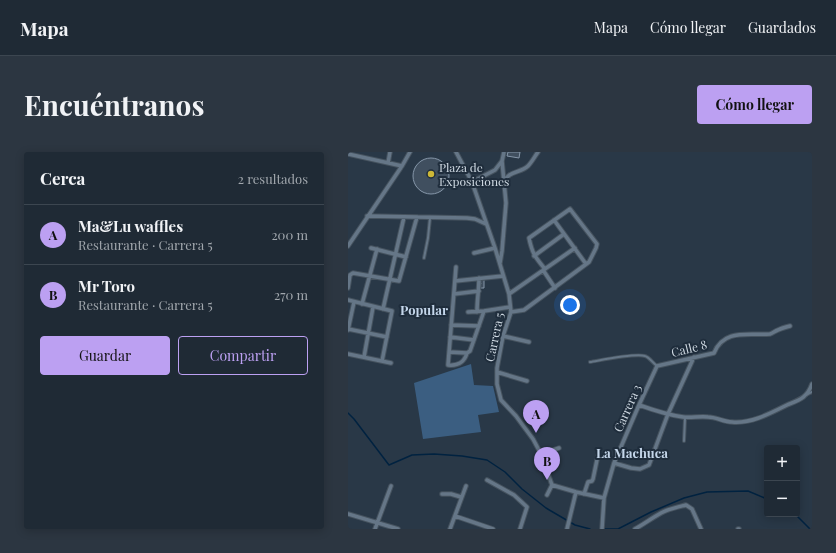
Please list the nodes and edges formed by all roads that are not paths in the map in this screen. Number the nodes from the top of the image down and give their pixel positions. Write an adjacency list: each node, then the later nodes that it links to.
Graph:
1 (367, 152): 8 (street)
2 (390, 152): 10 (street)
3 (410, 152): 11 (street)
4 (456, 152): 12 (street, Carrera 5)
5 (504, 152): 9 (street)
6 (538, 152): 13 (street)
7 (348, 154): 8 (street)
8 (366, 158): 10 (street)
9 (502, 161): 12 (street); 13 (street)
10 (388, 163): 11 (street)
11 (402, 166): 14 (street)
12 (472, 182): 19 (street, Carrera 5)
13 (505, 186): 31 (street)
14 (367, 216): 15 (street); 21 (street)
15 (404, 217): 16 (street); 27 (street)
16 (417, 217): 17 (street); 29 (street)
17 (430, 217): 19 (street); 30 (lane)
18 (554, 220): 20 (street); 28 (street); 32 (street)
19 (486, 225): 23 (street, Carrera 5)
20 (564, 234): 24 (street); 28 (street)
21 (348, 246)
22 (371, 248): 25 (street)
23 (495, 248): 26 (street); 31 (street, Carrera 5)
24 (575, 248): 32 (street); 34 (street)
25 (377, 249): 27 (street); 35 (street)
26 (474, 253)
27 (395, 254): 29 (street); 38 (street)
28 (534, 256): 34 (street)
29 (406, 257): 38 (street)
30 (424, 258)
31 (500, 264): 36 (street, Carrera 5)
32 (586, 264): 41 (street)
33 (456, 268): 39 (street)
34 (544, 270): 41 (street); 44 (street)
35 (369, 276): 38 (street); 40 (street); 47 (street)
36 (503, 276): 37 (street); 44 (street, Carrera 5)
37 (479, 278): 39 (street); 42 (street)
38 (390, 280): 50 (street)
39 (455, 281): 43 (street)
40 (348, 288)
41 (555, 288): 54 (street)
42 (479, 291): 43 (street); 53 (street)
43 (454, 294): 55 (street)
44 (509, 294): 49 (street, Carrera 5)
45 (348, 300): 46 (street)
46 (354, 302): 47 (street); 58 (street)
47 (362, 304): 48 (street)
48 (374, 307): 50 (street); 59 (street)
49 (510, 307): 51 (street); 54 (street, Carrera 5)
50 (383, 309): 61 (street)
51 (484, 311): 53 (street); 56 (street)
52 (468, 312): 53 (street)
53 (477, 312)
54 (511, 312): 60 (street, Carrera 5)
55 (451, 325): 56 (street); 62 (street)
56 (480, 326): 63 (street)
57 (790, 326): 69 (street, Calle 8)
58 (348, 330): 59 (street)
59 (368, 334): 61 (street); 68 (street)
60 (503, 336): 64 (street); 74 (street, Carrera 5)
61 (387, 337): 70 (street)
62 (450, 338): 63 (street); 65 (street)
63 (474, 340): 66 (street)
64 (529, 342)
65 (449, 352): 66 (street); 66 (street)
66 (469, 352)
67 (348, 354): 68 (street)
68 (364, 357): 70 (street)
69 (694, 357): 73 (street, Calle 8); 80 (street)
70 (382, 361): 72 (street)
71 (590, 362): 73 (lane)
72 (391, 363)
73 (657, 366): 79 (street, Carrera 3)
74 (497, 372): 75 (street); 84 (street, Carrera 5)
75 (526, 380)
76 (812, 384): 78 (street)
77 (812, 392): 78 (lane)
78 (806, 396): 81 (street)
79 (639, 405): 80 (street); 86 (street, Carrera 3)
80 (668, 414): 81 (street); 86 (street)
81 (685, 418): 82 (lane)
82 (684, 441)
83 (559, 448): 84 (street)
84 (541, 454): 88 (street, Carrera 5)
85 (598, 455): 93 (street)
86 (614, 463): 96 (street, Carrera 3)
87 (487, 480): 104 (street)
88 (552, 485): 91 (street); 94 (street)
89 (391, 486): 99 (street)
90 (466, 486): 95 (street)
91 (576, 492): 93 (street); 105 (street)
92 (442, 494): 95 (street)
93 (584, 494): 96 (street)
94 (547, 495)
95 (461, 497): 98 (street)
96 (604, 498): 106 (street, Carrera 3)
97 (348, 514): 99 (street)
98 (455, 516): 102 (street); 103 (street)
99 (377, 523): 100 (street); 101 (street)
100 (375, 529)
101 (398, 529)
102 (450, 529)
103 (493, 529)
104 (520, 529)
105 (567, 529)
106 (602, 529)
107 (635, 529): 108 (street)
108 (701, 529)

